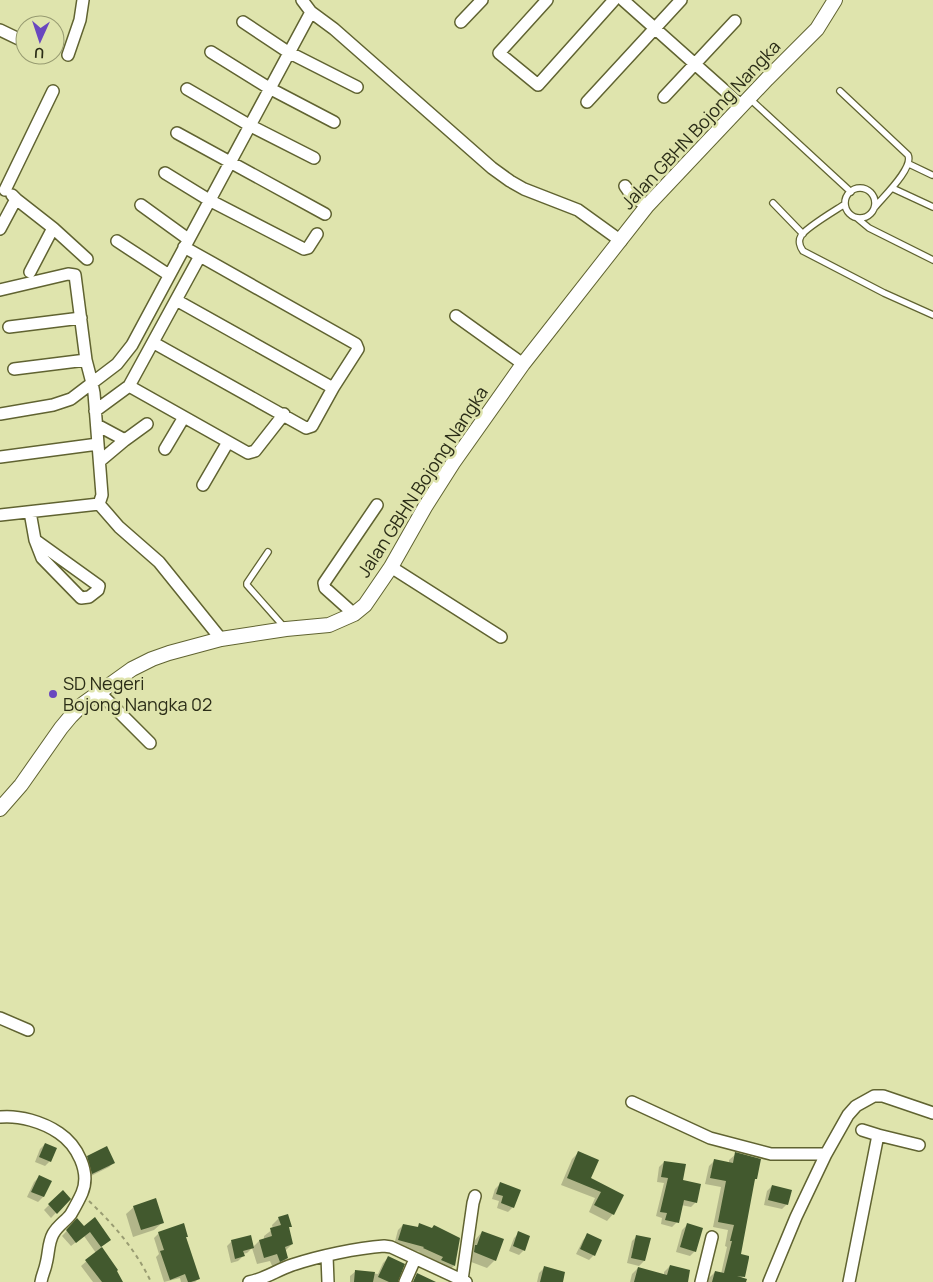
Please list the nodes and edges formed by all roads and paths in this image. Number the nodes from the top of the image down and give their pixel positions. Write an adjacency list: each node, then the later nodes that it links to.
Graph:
1 (83, 0): 18 (street)
2 (302, 0): 9 (street)
3 (482, 0): 12 (street)
4 (547, 0): 5 (street)
5 (614, 0)
6 (623, 0): 13 (street)
7 (681, 0): 13 (street)
8 (835, 0): 27 (street, Jalan GBHN Bojong Nangka)
9 (311, 12): 17 (street); 55 (street)
10 (735, 21): 19 (street)
11 (243, 22): 17 (street)
12 (461, 22)
13 (655, 28): 19 (street); 26 (street)
14 (0, 30): 15 (street)
15 (15, 37)
16 (211, 52): 21 (street)
17 (288, 52): 20 (street); 21 (street)
18 (68, 55)
19 (695, 64): 25 (street); 27 (street)
20 (357, 87)
21 (269, 88): 28 (street); 29 (street)
22 (187, 89): 29 (street)
23 (840, 90): 33 (lane)
24 (54, 91): 37 (street)
25 (664, 97)
26 (587, 102)
27 (745, 102): 39 (lane); 45 (street, Jalan GBHN Bojong Nangka)
28 (334, 122)
29 (249, 125): 31 (street); 32 (street)
30 (177, 133): 32 (street)
31 (314, 158)
32 (229, 163): 41 (street); 48 (street)
33 (909, 164): 35 (lane); 38 (lane)
34 (165, 173): 41 (street)
35 (932, 175)
36 (624, 186): 45 (street)
37 (2, 188): 40 (street)
38 (892, 188): 46 (lane); 47 (lane)
39 (851, 192): 43 (lane); 46 (lane)
40 (16, 199): 50 (street); 51 (street)
41 (209, 200): 52 (street); 56 (street)
42 (773, 203): 53 (lane)
43 (846, 204): 49 (lane); 53 (lane)
44 (141, 205): 56 (street)
45 (647, 206): 55 (street, Jalan GBHN Bojong Nangka)
46 (874, 207): 49 (lane)
47 (933, 207)
48 (325, 214)
49 (856, 218): 59 (lane)
50 (53, 228): 58 (street); 60 (street)
51 (0, 230)
52 (317, 234)
53 (803, 234): 64 (lane)
54 (117, 241): 61 (street)
55 (621, 241): 70 (street, Jalan GBHN Bojong Nangka)
56 (186, 244): 57 (street); 61 (street)
57 (198, 255): 63 (street); 73 (street)
58 (87, 258)
59 (933, 260)
60 (30, 272)
61 (169, 275): 74 (street)
62 (0, 290): 66 (street)
63 (176, 300): 68 (street); 73 (street)
64 (933, 315)
65 (456, 316): 70 (street)
66 (81, 318): 67 (street); 69 (street)
67 (9, 327)
68 (154, 343): 72 (street); 76 (street)
69 (86, 360): 71 (street); 74 (street)
70 (523, 364): 93 (street, Jalan GBHN Bojong Nangka)
71 (14, 369)
72 (129, 386): 74 (street); 77 (street)
73 (333, 388): 76 (street)
74 (94, 398): 75 (street); 79 (street)
75 (0, 414)
76 (284, 414): 81 (street)
77 (184, 417): 81 (street); 83 (street)
78 (147, 424): 80 (street)
79 (97, 425): 80 (street); 82 (street)
80 (125, 440): 85 (street)
81 (228, 442): 86 (street)
82 (98, 444): 84 (street); 85 (street)
83 (165, 449)
84 (0, 457)
85 (100, 461): 87 (street)
86 (204, 485)
87 (99, 504): 89 (street); 97 (street)
88 (377, 504): 94 (street)
89 (30, 512): 90 (street); 91 (street)
90 (0, 515)
91 (35, 540): 91 (street)
92 (268, 552): 95 (lane)
93 (392, 566): 94 (street, Jalan GBHN Bojong Nangka); 96 (street)
94 (354, 614): 95 (street, Jalan GBHN Bojong Nangka)
95 (286, 629): 97 (street, Jalan GBHN Bojong Nangka)
96 (501, 637)
97 (221, 639): 98 (street, Jalan GBHN Bojong Nangka)
98 (99, 692): 99 (street); 100 (street, Jalan GBHN Bojong Nangka)
99 (150, 744)
100 (0, 809)
101 (0, 1018): 102 (street)
102 (28, 1030)
103 (632, 1102): 109 (street)
104 (933, 1113): 109 (street)
105 (0, 1117): 110 (street)
106 (862, 1130): 107 (street)
107 (878, 1135): 108 (street); 123 (street)
108 (918, 1145)
109 (826, 1154): 122 (street)
110 (82, 1194): 116 (street); 117 (path)
111 (475, 1196): 115 (street)
112 (712, 1237): 121 (street)
113 (327, 1256): 114 (street); 118 (street); 119 (street)
114 (415, 1259): 115 (street); 120 (street)
115 (464, 1281)
116 (41, 1282)
117 (151, 1282)
118 (249, 1282)
119 (328, 1282)
120 (405, 1282)
121 (701, 1282)
122 (769, 1282)
123 (849, 1282)

